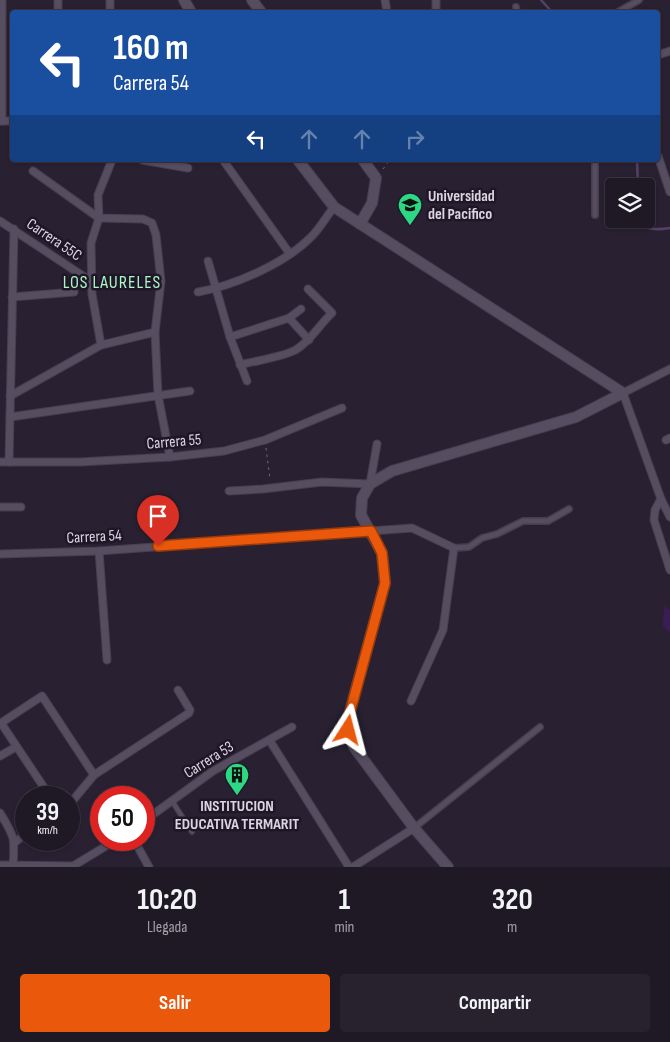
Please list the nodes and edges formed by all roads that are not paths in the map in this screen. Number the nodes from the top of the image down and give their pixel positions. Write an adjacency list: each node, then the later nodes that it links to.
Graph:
1 (2, 0): 4 (street)
2 (638, 0): 3 (street)
3 (621, 10)
4 (1, 121)
5 (111, 162): 17 (street)
6 (154, 162): 12 (street)
7 (224, 162): 21 (street)
8 (300, 162): 15 (main road)
9 (364, 162): 19 (main road)
10 (594, 162): 16 (street)
11 (660, 162): 14 (street)
12 (188, 168)
13 (33, 171): 17 (street)
14 (670, 192)
15 (334, 207): 19 (main road); 21 (street)
16 (595, 214)
17 (99, 218): 23 (street); 31 (street)
18 (0, 220): 20 (street, Carrera 55C)
19 (360, 224): 39 (main road)
20 (14, 229): 23 (street, Carrera 55C); 28 (street)
21 (290, 254): 24 (street)
22 (208, 261): 24 (street)
23 (92, 282): 34 (street)
24 (216, 289): 27 (street); 32 (street)
25 (308, 289): 33 (street)
26 (74, 292): 28 (street)
27 (198, 292)
28 (12, 297): 41 (street)
29 (301, 309): 30 (street)
30 (289, 318): 32 (street); 33 (street)
31 (155, 332): 34 (street); 40 (street)
32 (230, 336): 35 (street)
33 (309, 340): 35 (street)
34 (101, 345): 41 (street)
35 (240, 365): 37 (street)
36 (670, 369): 39 (street)
37 (247, 381)
38 (190, 391): 40 (street)
39 (623, 393): 48 (main road); 50 (street)
40 (158, 395): 43 (street); 45 (street)
41 (10, 396): 43 (street)
42 (342, 408): 45 (street, Carrera 55)
43 (10, 417): 47 (street)
44 (377, 444): 48 (street)
45 (170, 457): 47 (street, Carrera 55)
46 (0, 462): 47 (street, Carrera 55)
47 (9, 462)
48 (370, 484): 49 (street); 55 (main road)
49 (229, 490)
50 (661, 498): 54 (street); 59 (street)
51 (0, 507): 52 (street)
52 (20, 507)
53 (569, 509): 56 (street)
54 (670, 517)
55 (371, 531): 56 (street, Carrera 54); 57 (street, Carrera 54); 74 (main road)
56 (454, 548): 62 (street)
57 (99, 551): 58 (street, Carrera 54); 60 (street)
58 (0, 554)
59 (670, 570)
60 (107, 660)
61 (178, 690): 68 (street)
62 (411, 701)
63 (292, 727): 65 (street, Carrera 53)
64 (540, 727): 74 (street)
65 (270, 741): 71 (street, Carrera 53); 84 (street)
66 (16, 747): 67 (street); 68 (street); 69 (street)
67 (0, 756)
68 (94, 775): 70 (street)
69 (44, 786)
70 (80, 792)
71 (172, 801): 73 (street, Carrera 53); 75 (lane)
72 (0, 813): 76 (street)
73 (155, 813)
74 (414, 828): 85 (street); 86 (main road)
75 (192, 832)
76 (14, 842): 80 (street)
77 (98, 851): 81 (street)
78 (140, 851): 83 (street)
79 (0, 865): 80 (street)
80 (13, 866): 82 (street)
81 (73, 866): 82 (street)
82 (27, 867)
83 (149, 867)
84 (349, 867)
85 (353, 867)
86 (448, 867)

